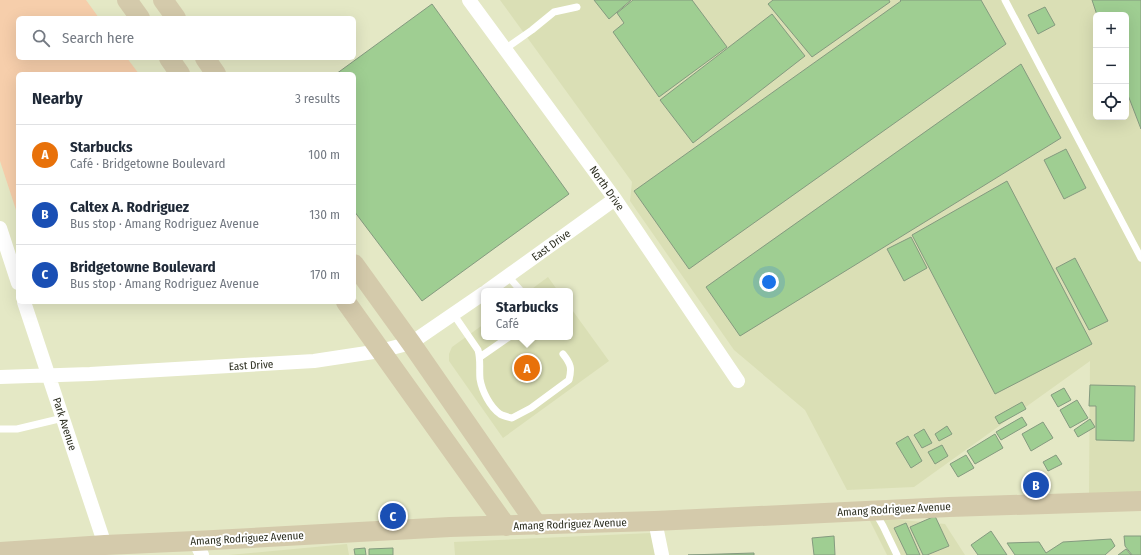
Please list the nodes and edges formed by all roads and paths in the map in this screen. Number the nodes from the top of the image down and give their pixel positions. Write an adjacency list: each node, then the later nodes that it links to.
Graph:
1 (127, 0): 6 (main road)
2 (163, 0): 7 (main road)
3 (469, 0): 8 (street, North Drive)
4 (1005, 0): 15 (lane)
5 (577, 7): 8 (lane)
6 (139, 16)
7 (175, 16)
8 (505, 49): 13 (street, North Drive)
9 (170, 60): 11 (main road)
10 (206, 60): 12 (main road)
11 (179, 72)
12 (215, 72)
13 (615, 199): 17 (street, East Drive); 32 (street, North Drive)
14 (0, 228): 18 (street)
15 (1141, 258)
16 (356, 267): 26 (main road)
17 (508, 276): 19 (street, East Drive); 20 (lane)
18 (16, 277)
19 (491, 288)
20 (518, 288)
21 (481, 295): 24 (street, East Drive)
22 (25, 304): 30 (street, Park Avenue)
23 (347, 304): 27 (main road)
24 (454, 314): 26 (street, East Drive); 29 (lane)
25 (505, 340): 29 (lane)
26 (411, 343): 27 (street, East Drive); 38 (main road)
27 (380, 351): 30 (street, East Drive); 39 (main road)
28 (563, 354): 29 (lane)
29 (480, 357)
30 (48, 375): 31 (street, East Drive); 33 (street, Park Avenue)
31 (0, 377)
32 (738, 380)
33 (63, 418): 34 (lane); 40 (street, Park Avenue)
34 (0, 429)
35 (1141, 501): 36 (main road, Amang Rodriguez Avenue)
36 (874, 510): 37 (main road, Amang Rodriguez Avenue); 45 (lane)
37 (655, 521): 38 (main road, Amang Rodriguez Avenue); 44 (street)
38 (537, 525): 39 (main road, Amang Rodriguez Avenue)
39 (506, 526): 41 (main road, Amang Rodriguez Avenue)
40 (105, 545): 41 (main road, Amang Rodriguez Avenue); 42 (main road, Amang Rodriguez Avenue)
41 (199, 548)
42 (70, 551): 43 (main road, Amang Rodriguez Avenue)
43 (0, 552)
44 (662, 555)
45 (897, 555)

